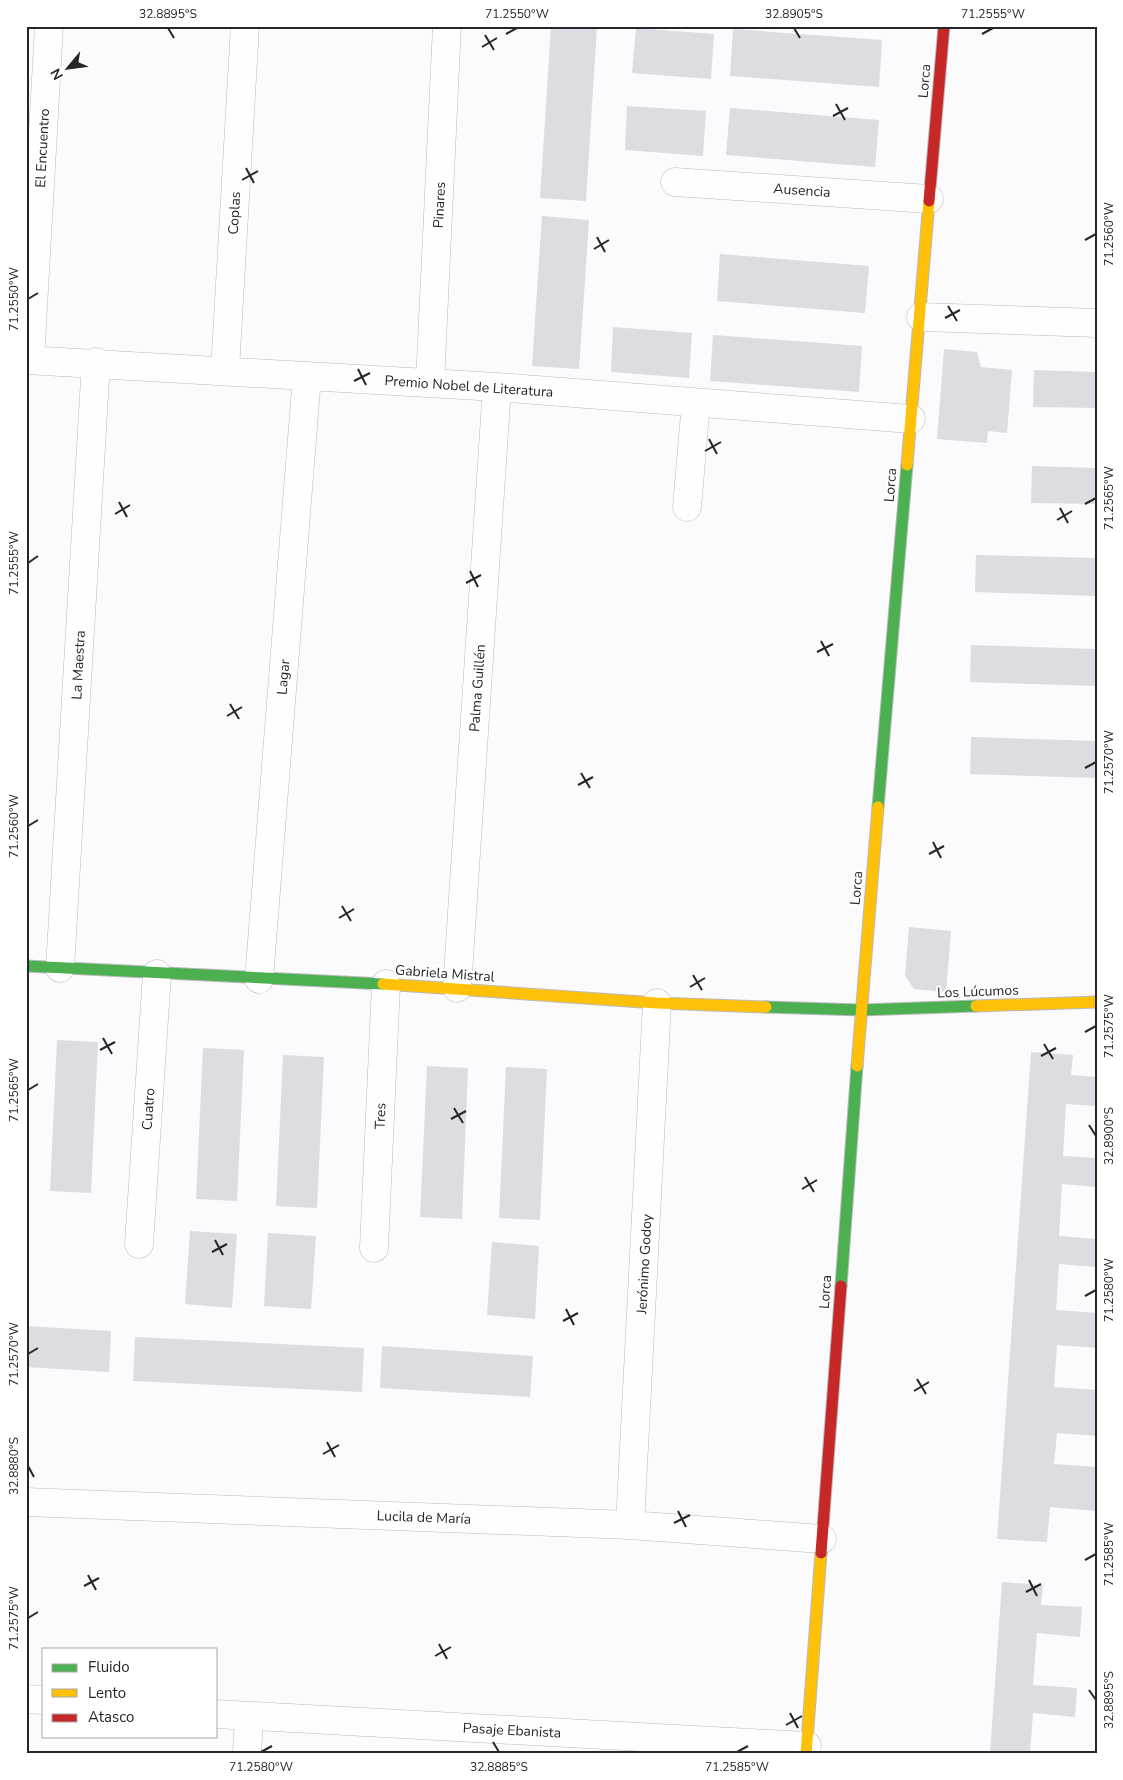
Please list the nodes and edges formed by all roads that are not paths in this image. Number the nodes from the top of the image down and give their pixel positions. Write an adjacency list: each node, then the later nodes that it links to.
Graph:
1 (49, 26): 9 (street, El Encuentro)
2 (245, 26): 11 (street, Coplas)
3 (447, 26): 13 (street, Pinares)
4 (944, 26): 6 (street, Lorca)
5 (674, 182): 6 (street, Ausencia)
6 (929, 199): 7 (street, Lorca)
7 (921, 317): 8 (street); 16 (street, Lorca)
8 (1097, 324)
9 (28, 360): 10 (street, Premio Nobel de Literatura)
10 (96, 362): 11 (street, Premio Nobel de Literatura); 19 (street, La Maestra)
11 (225, 370): 12 (street, Premio Nobel de Literatura)
12 (307, 376): 13 (street, Premio Nobel de Literatura); 21 (street, Lagar)
13 (430, 383): 14 (street, Premio Nobel de Literatura)
14 (497, 387): 15 (street, Premio Nobel de Literatura); 23 (street, Palma Guillén)
15 (696, 403): 16 (street, Premio Nobel de Literatura); 17 (street)
16 (911, 419): 26 (street, Lorca)
17 (687, 507)
18 (26, 966): 19 (street, Gabriela Mistral)
19 (60, 968): 20 (street, Gabriela Mistral)
20 (157, 974): 21 (street, Gabriela Mistral); 27 (street, Cuatro)
21 (259, 979): 22 (street, Gabriela Mistral)
22 (386, 984): 23 (street, Gabriela Mistral); 28 (street, Tres)
23 (457, 988): 25 (street, Gabriela Mistral)
24 (1097, 1002): 26 (street, Los Lúcumos)
25 (658, 1003): 26 (street, Gabriela Mistral); 30 (street, Jerónimo Godoy)
26 (861, 1010): 31 (street, Lorca)
27 (139, 1244)
28 (374, 1248)
29 (26, 1502): 30 (street, Lucila de María)
30 (630, 1525): 31 (street, Lucila de María)
31 (822, 1539): 36 (street, Lorca)
32 (26, 1699): 33 (street)
33 (42, 1700)
34 (218, 1714): 35 (street, Pasaje Ebanista)
35 (249, 1716): 36 (street, Pasaje Ebanista); 37 (street)
36 (807, 1750)
37 (247, 1754)

